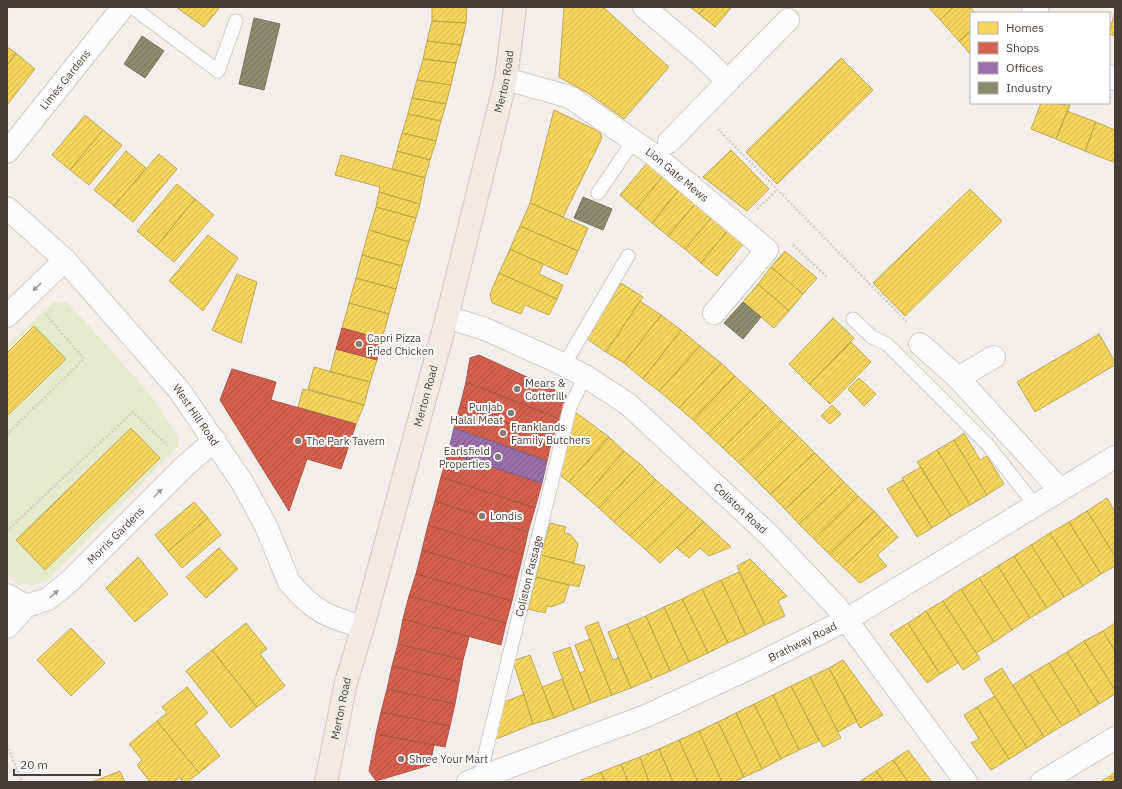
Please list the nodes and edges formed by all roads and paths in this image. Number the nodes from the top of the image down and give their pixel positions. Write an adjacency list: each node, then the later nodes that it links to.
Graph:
1 (122, 7): 12 (street, Limes Gardens)
2 (132, 7): 6 (lane)
3 (515, 7): 7 (main road, Merton Road)
4 (644, 7): 8 (street)
5 (788, 20): 8 (street)
6 (236, 21)
7 (506, 79): 10 (street, Lion Gate Mews); 22 (main road, Merton Road)
8 (728, 81): 9 (street)
9 (698, 110): 11 (street); 13 (path)
10 (634, 140): 14 (lane); 20 (street, Lion Gate Mews)
11 (669, 142)
12 (7, 152)
13 (777, 190): 16 (path); 24 (path)
14 (598, 193)
15 (7, 208): 18 (street, West Hill Road)
16 (755, 210)
17 (628, 256): 26 (lane)
18 (65, 260): 21 (street, one-way to 21); 30 (street, West Hill Road)
19 (44, 313): 29 (path)
20 (714, 313)
21 (7, 316)
22 (446, 317): 26 (street, Coliston Road); 40 (main road, Merton Road)
23 (853, 319): 34 (lane)
24 (920, 344): 28 (street)
25 (994, 357): 28 (street)
26 (564, 365): 27 (street, Coliston Road)
27 (586, 376): 38 (street, Coliston Road); 43 (lane, Coliston Passage)
28 (958, 378): 33 (street)
29 (7, 434)
30 (215, 440): 32 (street, Morris Gardens); 40 (street, West Hill Road)
31 (1115, 457): 33 (street, Brathway Road)
32 (186, 465): 35 (path); 37 (street, Morris Gardens, one-way to 32)
33 (1060, 490): 34 (street, Brathway Road)
34 (1035, 505): 38 (street, Brathway Road)
35 (7, 531)
36 (7, 595): 37 (street)
37 (26, 606): 39 (street)
38 (846, 620): 43 (street, Brathway Road); 46 (street, Coliston Road)
39 (7, 627)
40 (364, 627): 45 (main road, Merton Road)
41 (1115, 738): 47 (street)
42 (7, 745): 44 (path)
43 (473, 780)
44 (22, 782)
45 (326, 782)
46 (966, 782)
47 (1042, 782)

